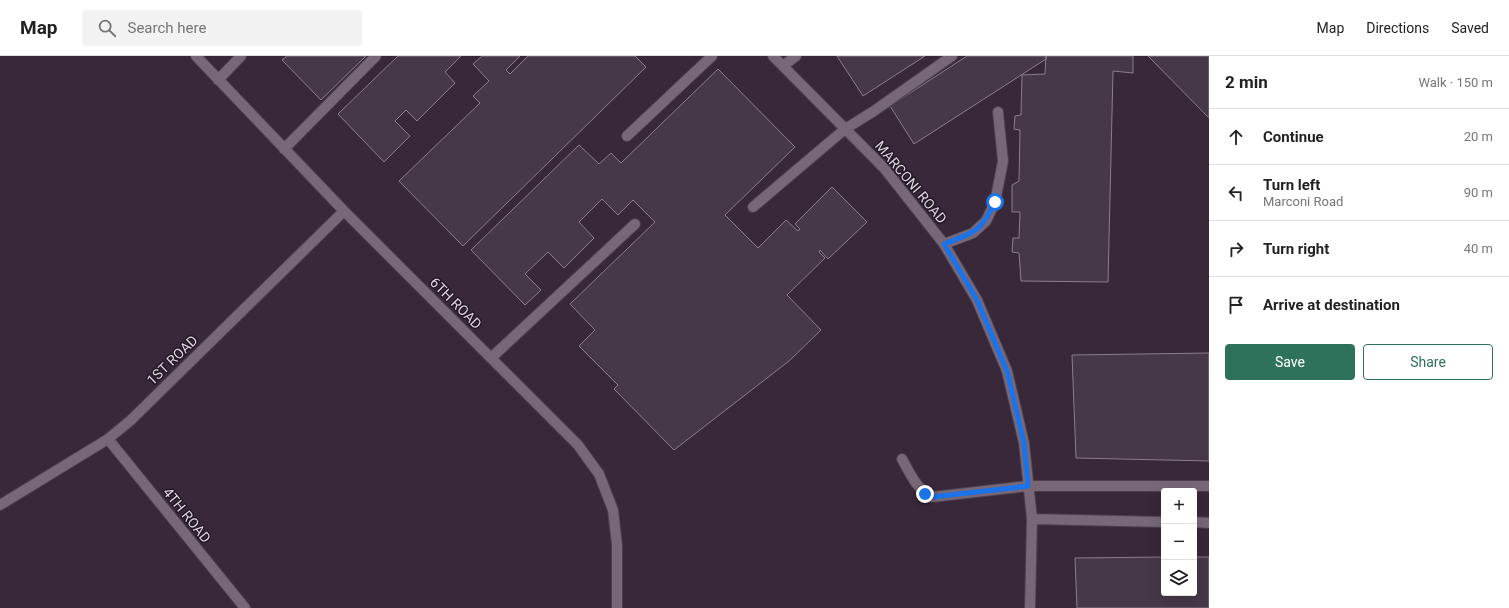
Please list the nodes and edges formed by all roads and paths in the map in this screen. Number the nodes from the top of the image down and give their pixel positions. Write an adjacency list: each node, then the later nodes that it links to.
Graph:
1 (196, 56): 9 (street, 6TH ROAD)
2 (241, 56): 9 (street)
3 (376, 56): 13 (street)
4 (712, 56): 12 (street)
5 (773, 56): 8 (street, MARCONI ROAD)
6 (796, 56): 8 (street)
7 (952, 56): 11 (street)
8 (783, 66): 11 (street, MARCONI ROAD)
9 (218, 80): 13 (street, 6TH ROAD)
10 (998, 112): 17 (street)
11 (845, 129): 14 (street); 17 (street, MARCONI ROAD)
12 (626, 136)
13 (284, 149): 15 (street, 6TH ROAD)
14 (753, 207)
15 (344, 211): 18 (street, 6TH ROAD); 19 (street, 1ST ROAD)
16 (635, 224): 18 (street)
17 (944, 244): 21 (street, MARCONI ROAD)
18 (491, 358): 29 (street, 6TH ROAD)
19 (108, 439): 23 (street, 1ST ROAD); 28 (street, 4TH ROAD)
20 (902, 459): 21 (street)
21 (1028, 486): 22 (street); 24 (street, MARCONI ROAD)
22 (1209, 486)
23 (0, 505)
24 (1032, 520): 25 (street); 30 (street, MARCONI ROAD)
25 (1161, 522)
26 (1197, 522): 27 (street)
27 (1209, 523)
28 (245, 608)
29 (617, 608)
30 (1030, 608)

